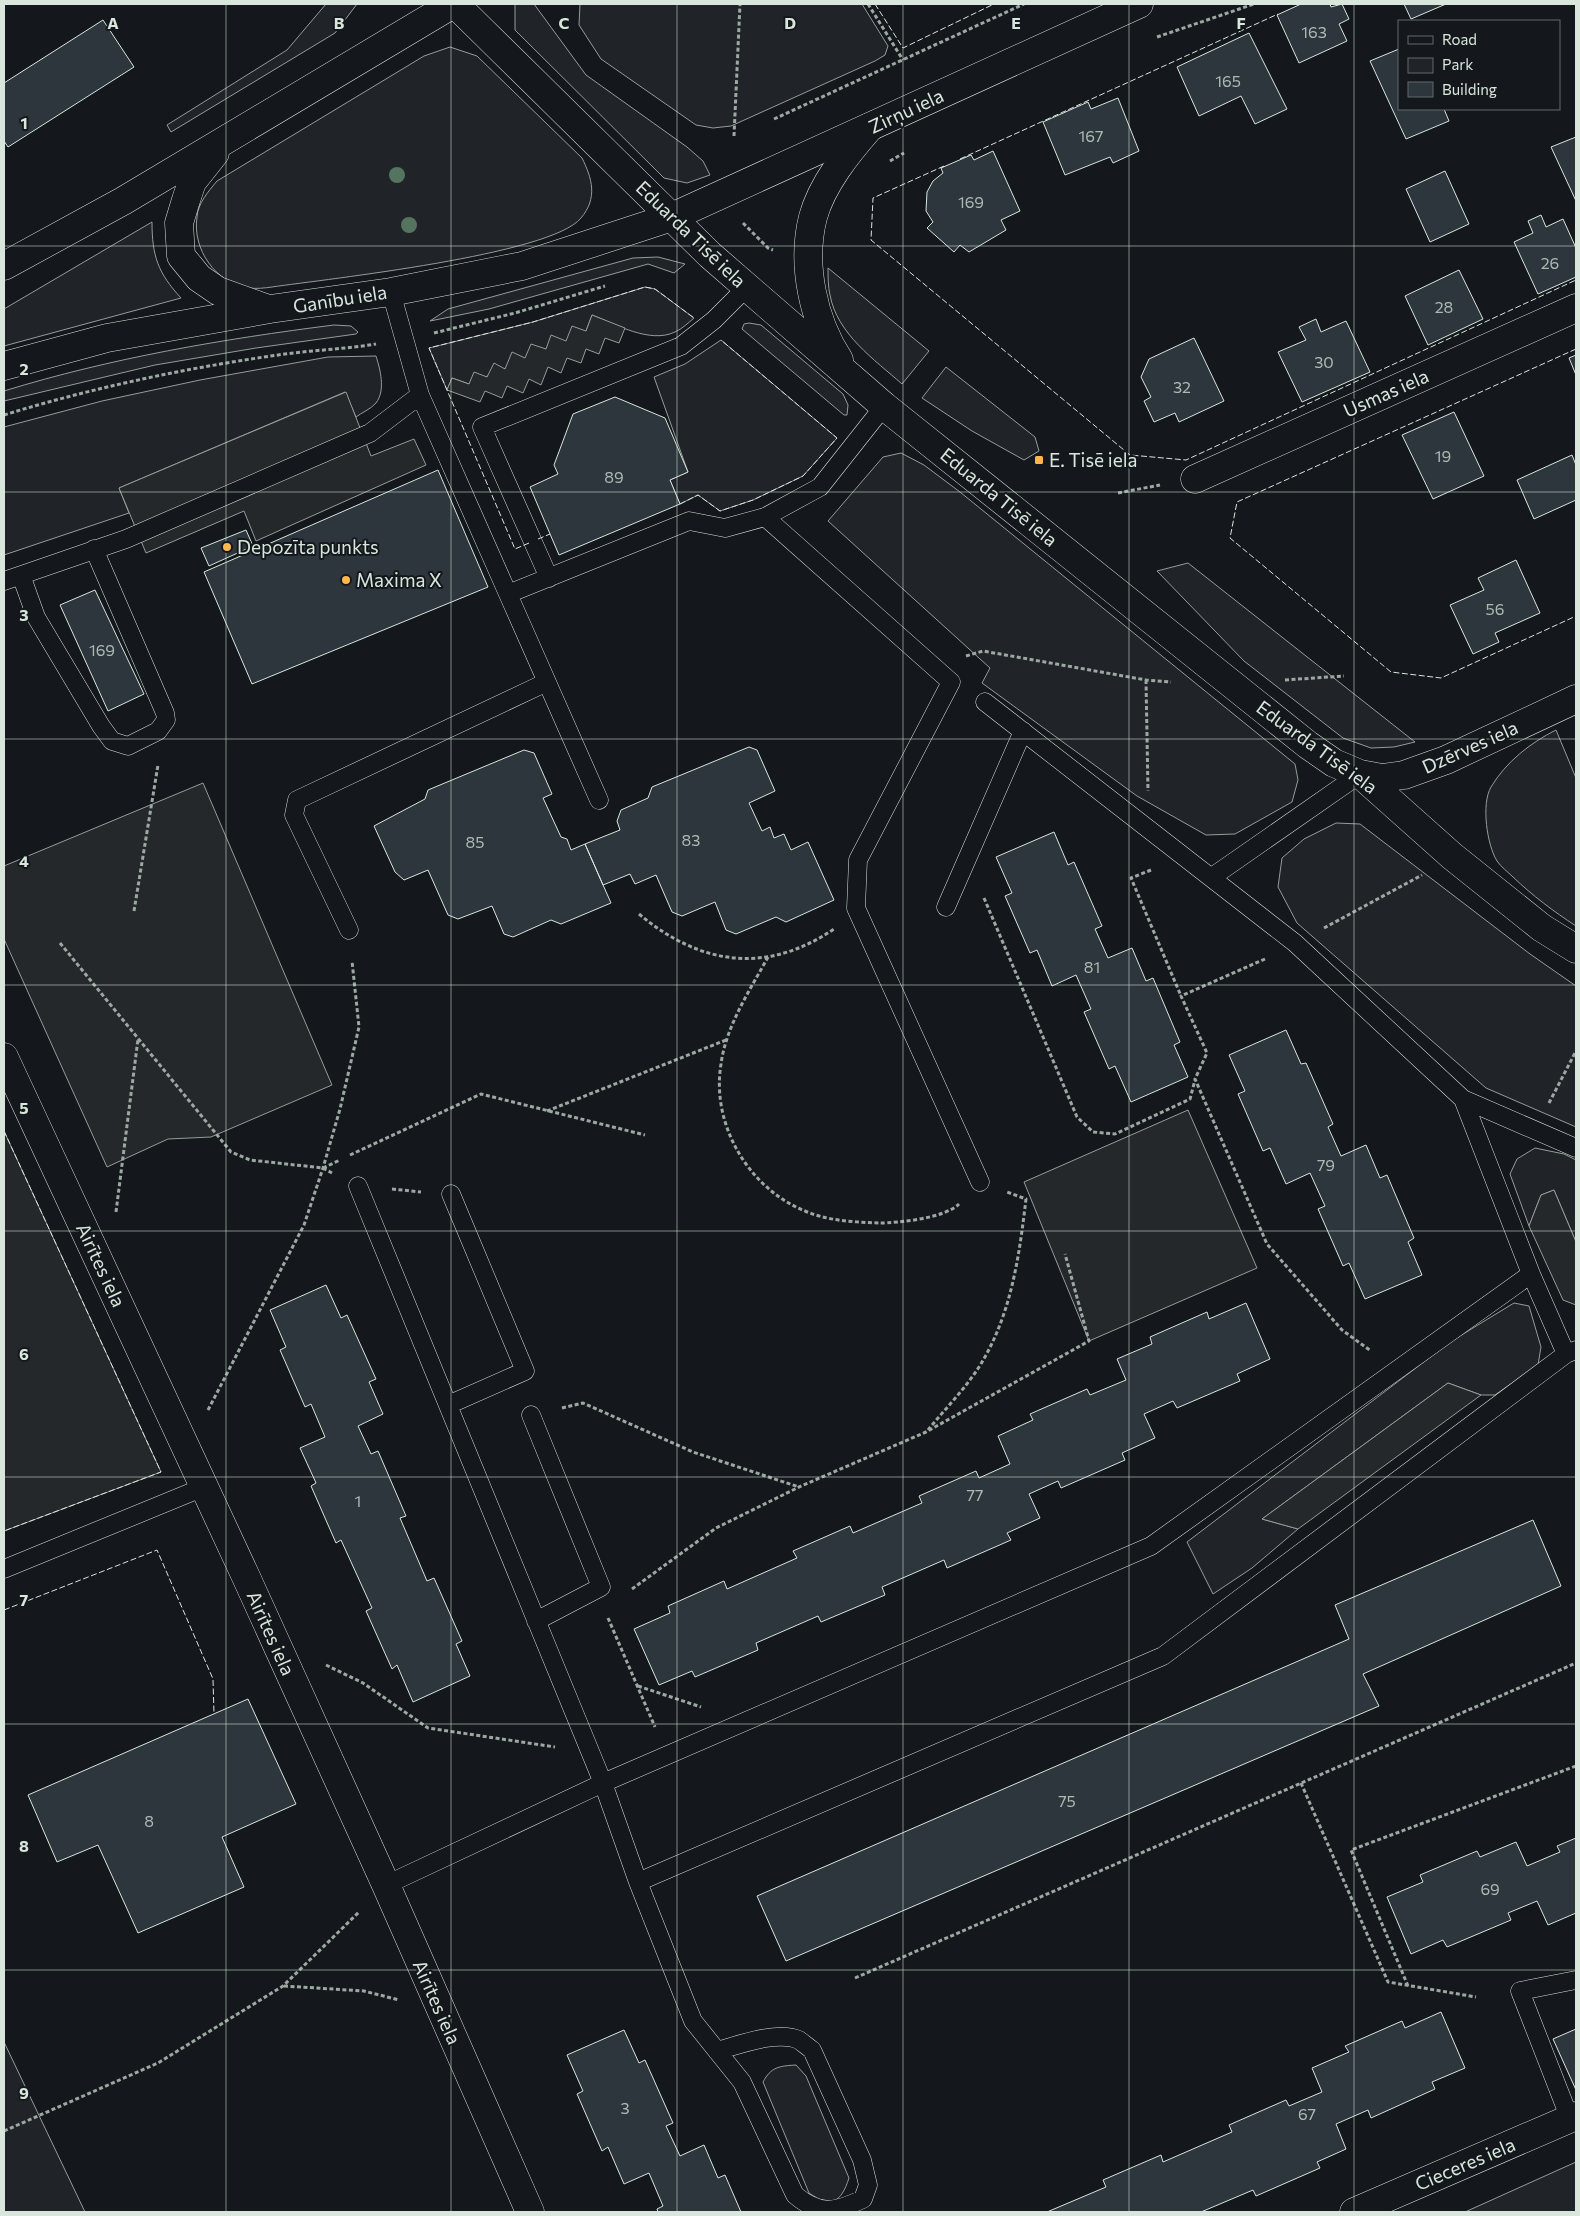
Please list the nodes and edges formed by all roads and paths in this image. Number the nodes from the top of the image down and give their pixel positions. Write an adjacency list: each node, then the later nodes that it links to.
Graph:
1 (454, 4): 10 (main road); 11 (main road, Eduarda Tisē iela)
2 (740, 4): 9 (path)
3 (868, 4): 6 (path)
4 (1024, 4): 6 (path)
5 (1139, 4): 8 (main road, Zirņu iela)
6 (902, 60): 7 (path)
7 (774, 119)
8 (870, 127): 11 (main road, Zirņu iela); 23 (main road)
9 (734, 136)
10 (226, 139): 14 (main road); 19 (main road)
11 (672, 217): 16 (main road, Eduarda Tisē iela); 17 (main road, Ganību iela)
12 (741, 220): 13 (path)
13 (782, 252)
14 (4, 266)
15 (605, 286): 20 (path)
16 (747, 287): 23 (main road, Eduarda Tisē iela); 32 (lane)
17 (391, 292): 19 (main road, Ganību iela); 24 (lane)
18 (1576, 308): 27 (main road, Usmas iela)
19 (270, 310): 22 (main road, Ganību iela)
20 (426, 334)
21 (372, 344): 26 (path)
22 (4, 366)
23 (850, 376): 25 (main road, Eduarda Tisē iela)
24 (420, 395): 30 (lane); 34 (lane)
25 (884, 406): 29 (lane); 40 (main road, Eduarda Tisē iela)
26 (4, 415)
27 (1195, 479): 28 (path)
28 (1118, 493)
29 (765, 517): 32 (lane); 35 (lane)
30 (94, 549): 31 (lane); 43 (lane)
31 (21, 575): 33 (lane); 43 (lane)
32 (548, 578): 34 (lane)
33 (4, 581)
34 (508, 594): 38 (lane)
35 (934, 667): 37 (path); 53 (lane)
36 (1344, 676): 40 (path)
37 (1146, 680): 39 (path); 47 (path)
38 (547, 682): 46 (lane); 57 (lane)
39 (1174, 682)
40 (1232, 684): 45 (main road, Eduarda Tisē iela)
41 (1576, 699): 45 (main road, Dzērves iela)
42 (985, 702): 44 (lane)
43 (166, 720): 54 (path)
44 (1023, 731): 47 (lane); 48 (lane)
45 (1360, 774): 51 (lane); 59 (main road, Eduarda Tisē iela)
46 (598, 800)
47 (1150, 829): 51 (lane)
48 (967, 859): 52 (lane); 67 (path)
49 (1157, 868): 62 (path)
50 (1427, 872): 56 (path)
51 (1212, 877): 68 (lane)
52 (946, 907)
53 (856, 908): 61 (path); 74 (lane)
54 (134, 911)
55 (639, 914): 61 (path)
56 (1322, 928)
57 (349, 930): 73 (path)
58 (60, 943): 63 (path)
59 (1576, 949)
60 (1270, 956): 62 (path)
61 (768, 957): 64 (path)
62 (1181, 996): 67 (path)
63 (138, 1039): 73 (path); 77 (path)
64 (726, 1040): 69 (path); 74 (path)
65 (1576, 1051): 70 (path)
66 (4, 1057): 86 (main road, Airītes iela)
67 (1195, 1079): 80 (path)
68 (1463, 1099): 70 (lane); 79 (lane)
69 (547, 1111): 71 (path); 73 (path)
70 (1535, 1130): 72 (lane)
71 (645, 1135)
72 (1576, 1148)
73 (323, 1168): 75 (path); 84 (path)
74 (980, 1182): 85 (path)
75 (358, 1186): 76 (path); 82 (lane)
76 (451, 1194): 82 (lane)
77 (114, 1220)
78 (1065, 1254): 85 (path)
79 (1531, 1274): 81 (lane); 100 (lane)
80 (1374, 1352)
81 (1571, 1352): 101 (lane)
82 (448, 1405): 91 (lane)
83 (531, 1415): 87 (path); 91 (lane)
84 (205, 1416)
85 (926, 1432): 87 (path)
86 (204, 1487): 88 (lane); 102 (main road, Airītes iela)
87 (799, 1487): 89 (path)
88 (4, 1570)
89 (628, 1591)
90 (608, 1617): 94 (path)
91 (536, 1622): 97 (lane)
92 (321, 1663): 97 (path)
93 (1576, 1663): 99 (path)
94 (637, 1685): 95 (path); 96 (path)
95 (702, 1707)
96 (656, 1728)
97 (590, 1752): 100 (lane)
98 (1576, 1766): 106 (path)
99 (1301, 1782): 103 (path); 106 (path)
100 (603, 1783): 101 (lane); 102 (lane)
101 (638, 1882): 109 (lane)
102 (386, 1885): 105 (path); 108 (main road, Airītes iela)
103 (855, 1978)
104 (1576, 1980): 110 (lane)
105 (283, 1986): 108 (path); 111 (path)
106 (1408, 1986): 107 (path)
107 (1476, 1997)
108 (440, 2010): 112 (main road, Airītes iela)
109 (717, 2051): 109 (lane)
110 (1573, 2117): 113 (main road, Cieceres iela)
111 (4, 2132)
112 (530, 2212)
113 (1354, 2212)

